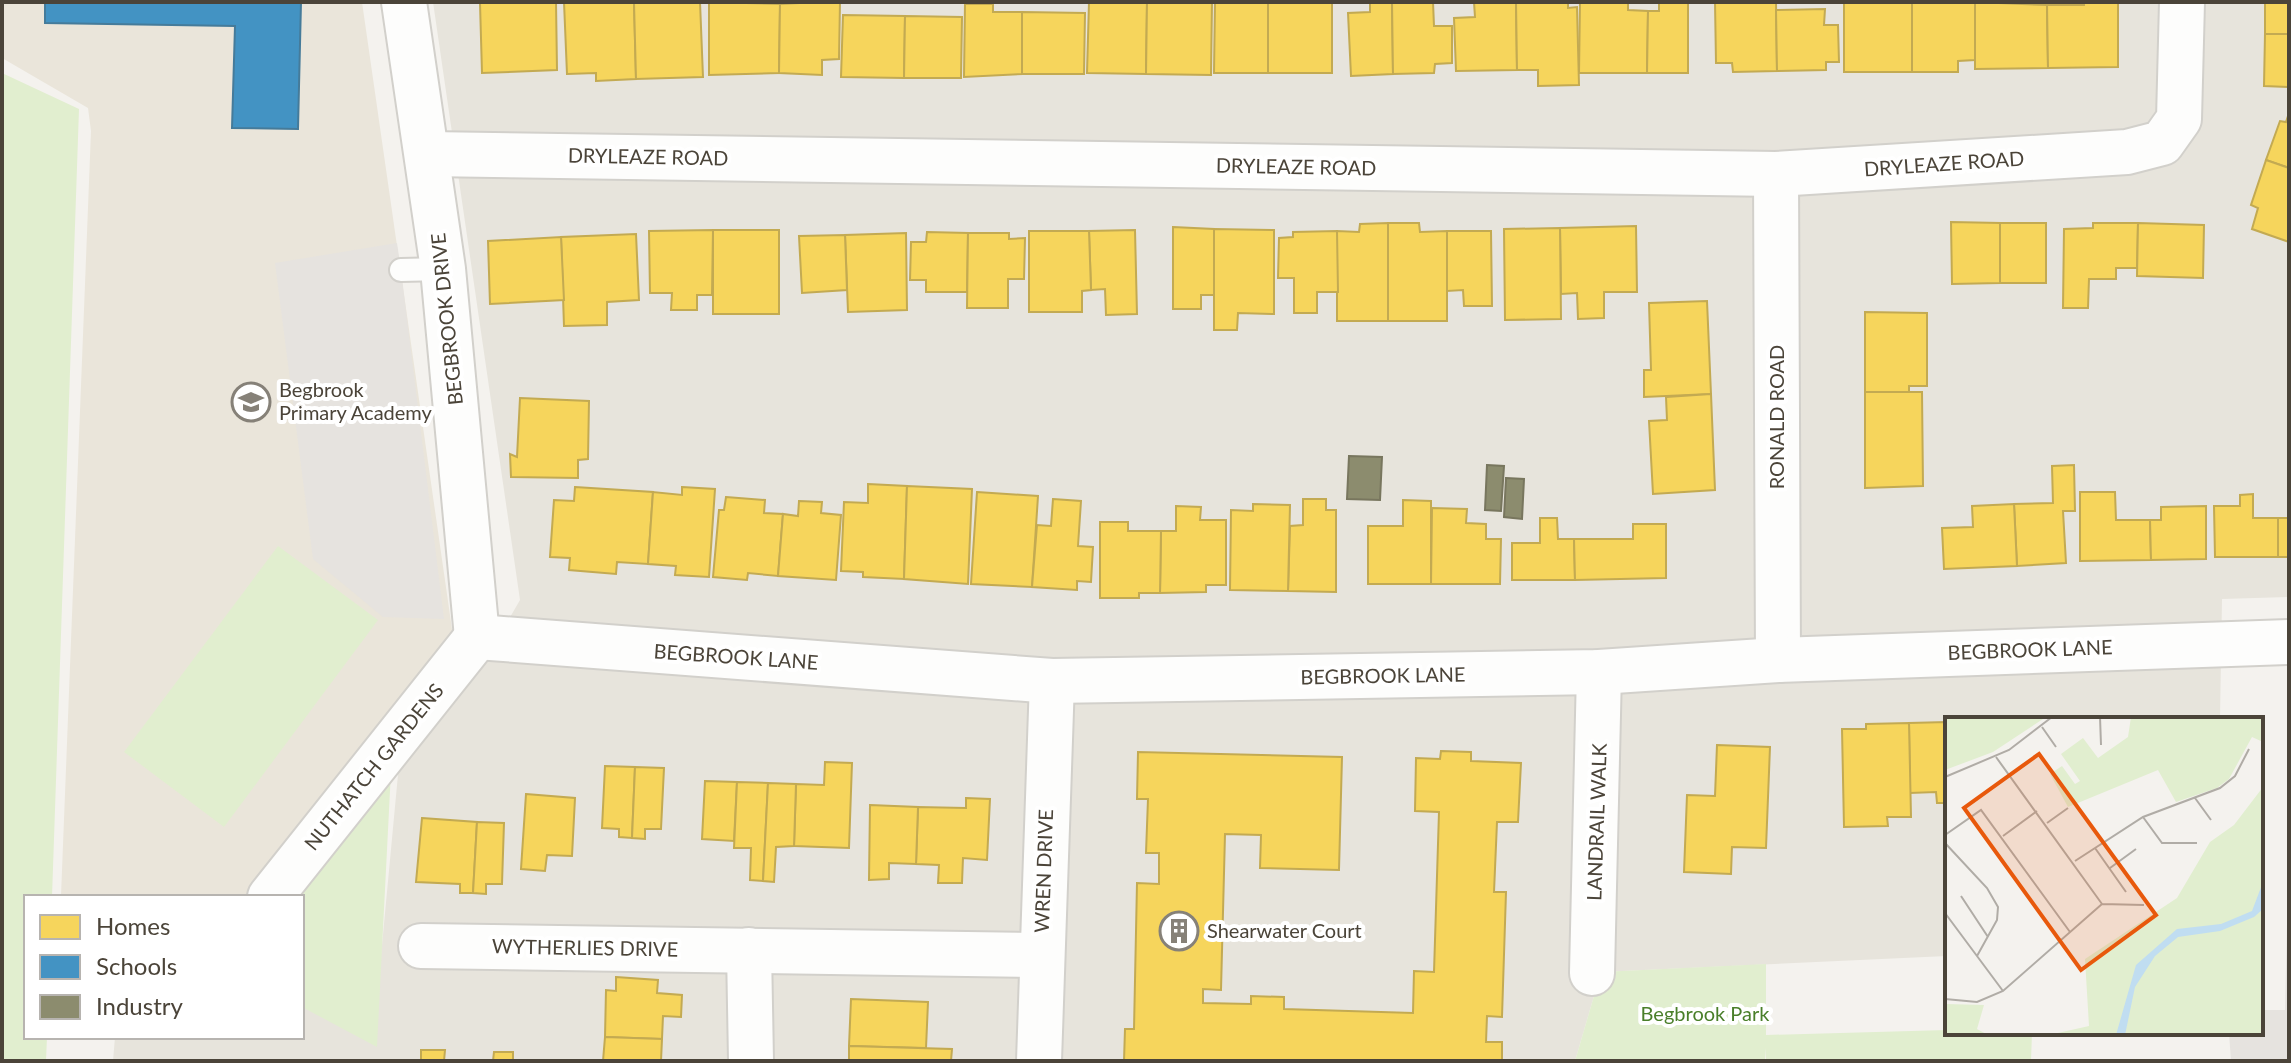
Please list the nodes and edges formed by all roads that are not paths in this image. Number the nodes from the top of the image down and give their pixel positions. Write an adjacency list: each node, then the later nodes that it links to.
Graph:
1 (404, 2): 3 (street, BEGBROOK DRIVE)
2 (2182, 2): 4 (street, DRYLEAZE ROAD)
3 (428, 154): 4 (street, DRYLEAZE ROAD); 5 (street, BEGBROOK DRIVE)
4 (1776, 174): 7 (street, RONALD ROAD)
5 (477, 637): 9 (street, BEGBROOK LANE); 10 (street, NUTHATCH GARDENS)
6 (2289, 642): 7 (street, BEGBROOK LANE)
7 (1778, 660): 8 (street, BEGBROOK LANE)
8 (1599, 672): 9 (street, BEGBROOK LANE); 14 (street, LANDRAIL WALK)
9 (1052, 681): 13 (street, WREN DRIVE)
10 (272, 895)
11 (421, 946): 12 (street, WYTHERLIES DRIVE)
12 (749, 950): 13 (street, WYTHERLIES DRIVE); 15 (street)
13 (1041, 955): 16 (street, WREN DRIVE)
14 (1592, 973)
15 (751, 1061)
16 (1039, 1061)

